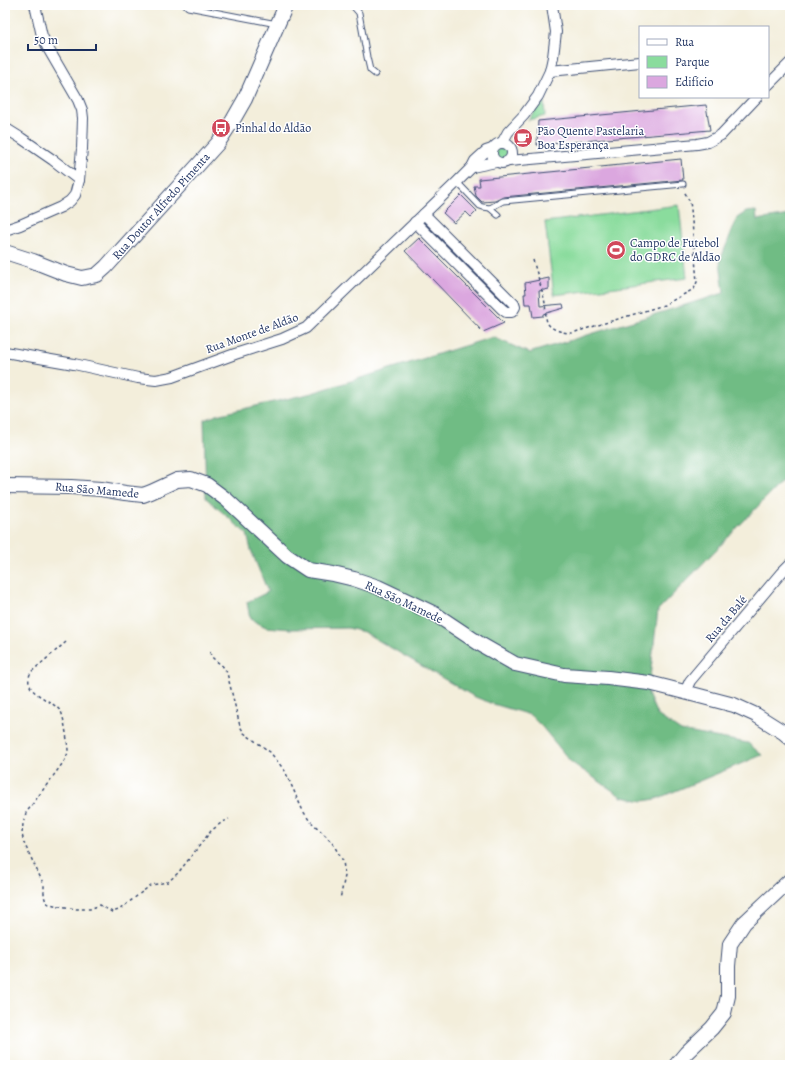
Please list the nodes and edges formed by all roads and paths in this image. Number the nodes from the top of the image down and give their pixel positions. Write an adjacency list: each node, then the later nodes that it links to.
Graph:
1 (35, 5): 19 (street)
2 (186, 5): 6 (lane)
3 (286, 5): 6 (street, Rua Doutor Alfredo Pimenta)
4 (352, 5): 10 (lane)
5 (552, 5): 9 (street)
6 (278, 24): 28 (street, Rua Doutor Alfredo Pimenta)
7 (639, 62): 9 (street)
8 (790, 63): 11 (street)
9 (550, 71): 14 (street)
10 (375, 74)
11 (770, 78)
12 (756, 98): 16 (street)
13 (5, 128): 19 (street)
14 (502, 143): 15 (street); 16 (street)
15 (492, 149): 17 (street); 18 (street, Rua Monte de Aldão)
16 (509, 161): 17 (street)
17 (496, 162): 18 (street)
18 (472, 167): 20 (street, Rua Monte de Aldão)
19 (79, 180): 27 (street)
20 (457, 182): 23 (lane); 24 (street, Rua Monte de Aldão)
21 (683, 184): 23 (lane)
22 (681, 189): 29 (path)
23 (490, 208): 25 (lane)
24 (424, 214): 26 (street, Rua Monte de Aldão); 26 (street)
25 (498, 215)
26 (415, 222): 30 (street, Rua Monte de Aldão)
27 (5, 230)
28 (5, 252)
29 (533, 260)
30 (5, 352)
31 (5, 486): 35 (street, Rua São Mamede)
32 (790, 564): 35 (street, Rua da Balé)
33 (66, 642): 37 (path)
34 (210, 652): 39 (path)
35 (685, 692): 36 (street, Rua São Mamede)
36 (790, 738)
37 (229, 819)
38 (790, 880): 40 (street)
39 (340, 899)
40 (676, 1065)

